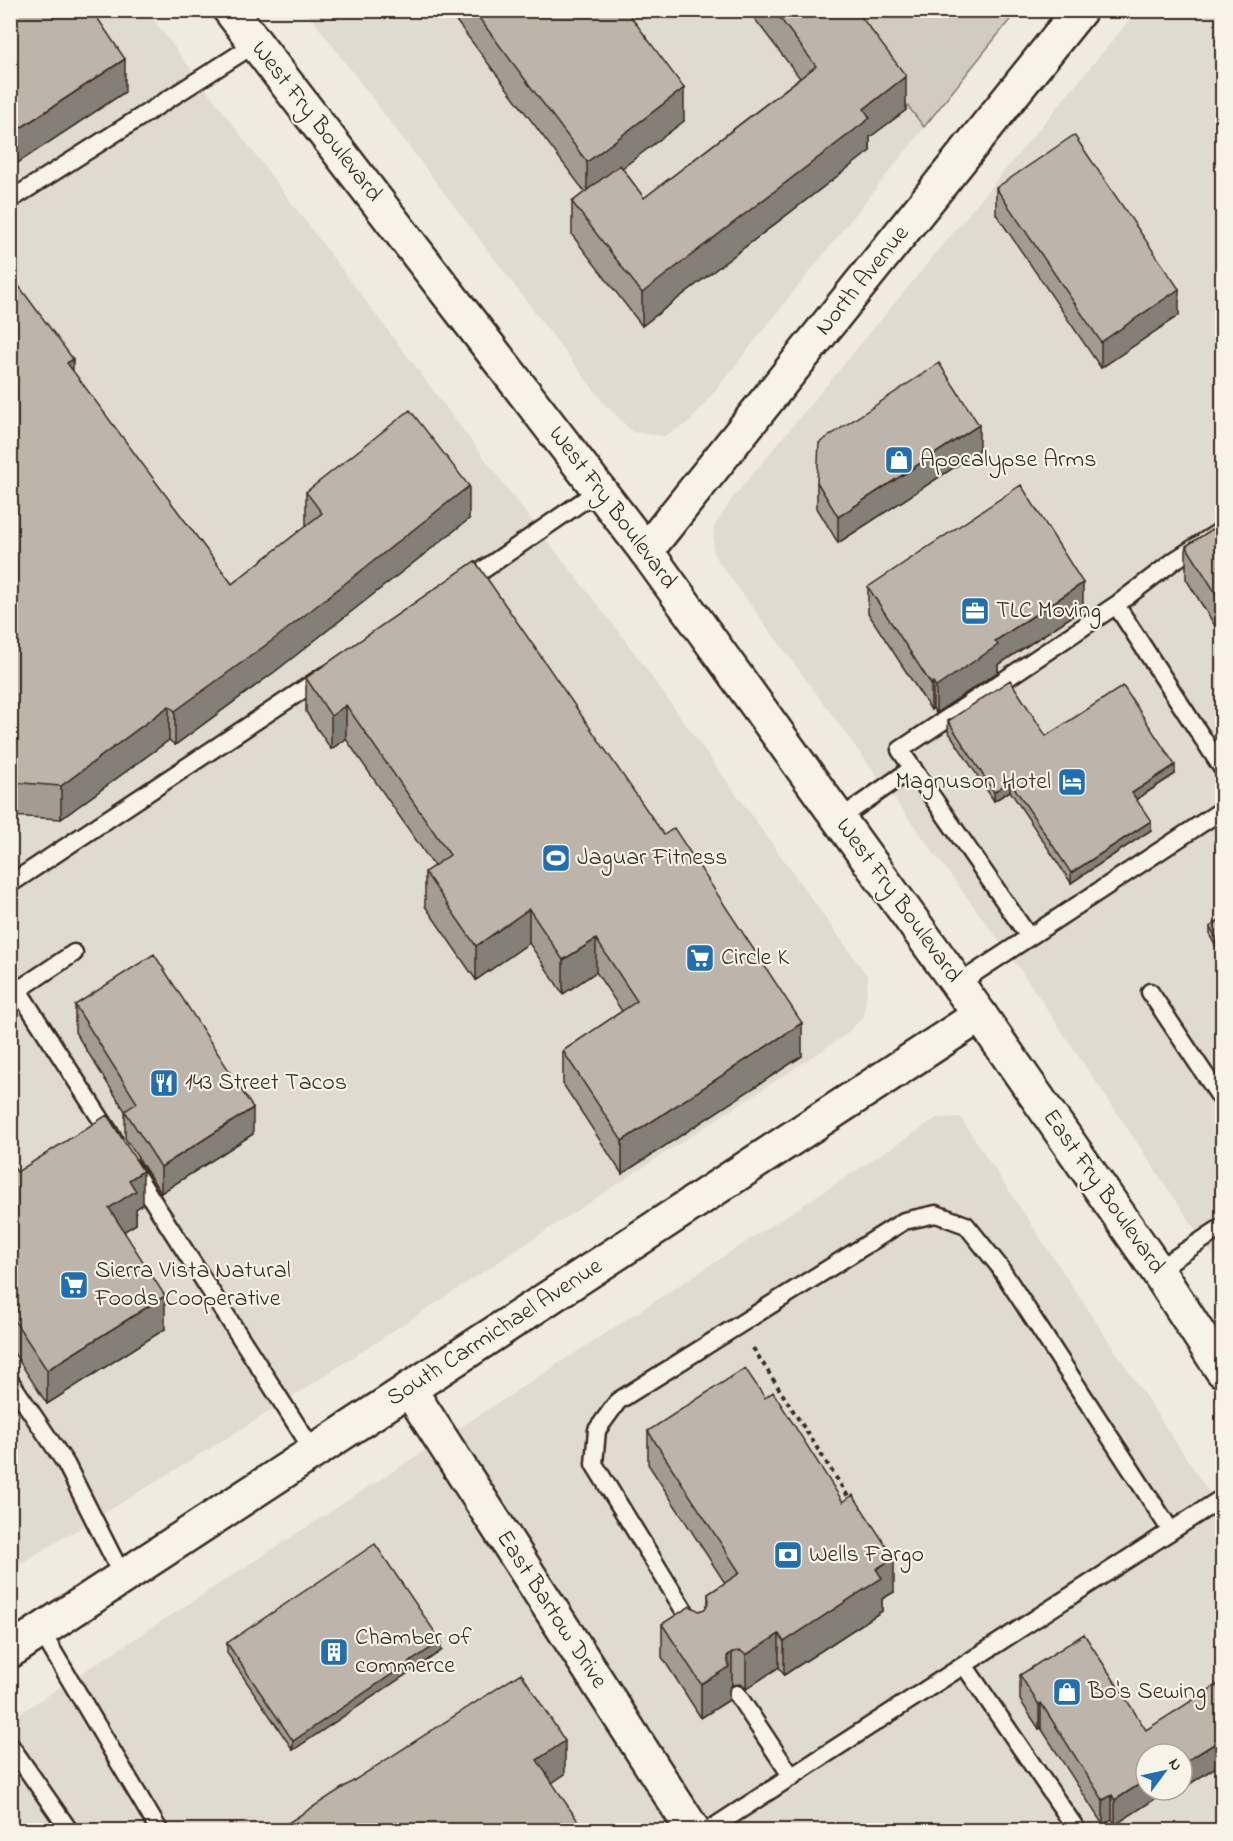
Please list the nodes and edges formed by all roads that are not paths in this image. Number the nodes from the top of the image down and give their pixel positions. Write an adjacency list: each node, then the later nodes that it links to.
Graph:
1 (230, 10): 3 (street, West Fry Boulevard)
2 (1080, 10): 7 (street, North Avenue)
3 (255, 44): 4 (lane); 5 (street, West Fry Boulevard)
4 (10, 200)
5 (599, 490): 7 (street, West Fry Boulevard); 8 (lane)
6 (1222, 530): 9 (lane)
7 (646, 551): 14 (street, West Fry Boulevard)
8 (447, 594)
9 (1116, 605): 11 (lane); 12 (lane)
10 (341, 664): 15 (lane)
11 (913, 768): 14 (lane); 16 (lane)
12 (1222, 768)
13 (1222, 810): 16 (lane)
14 (839, 819): 18 (street, West Fry Boulevard)
15 (10, 884)
16 (1029, 937): 18 (lane)
17 (74, 953): 27 (lane)
18 (958, 984): 20 (street, West Fry Boulevard)
19 (1150, 992): 21 (lane)
20 (980, 1016): 23 (street, East Fry Boulevard); 26 (street, South Carmichael Avenue)
21 (1222, 1100)
22 (1222, 1227): 23 (lane)
23 (1158, 1270): 24 (street, East Fry Boulevard)
24 (1222, 1370)
25 (10, 1381): 30 (lane)
26 (409, 1389): 27 (street, South Carmichael Avenue); 40 (street, East Bartow Drive)
27 (314, 1452): 30 (street, South Carmichael Avenue)
28 (1222, 1498): 29 (lane)
29 (1171, 1531): 32 (lane); 34 (lane)
30 (123, 1577): 31 (street, South Carmichael Avenue)
31 (41, 1631): 33 (street, South Carmichael Avenue); 39 (lane)
32 (699, 1634)
33 (10, 1651)
34 (964, 1665): 37 (lane); 42 (lane)
35 (737, 1694): 37 (lane)
36 (10, 1745): 38 (lane)
37 (792, 1777): 41 (lane)
38 (69, 1830)
39 (159, 1830)
40 (693, 1830)
41 (709, 1830)
42 (1077, 1830)

